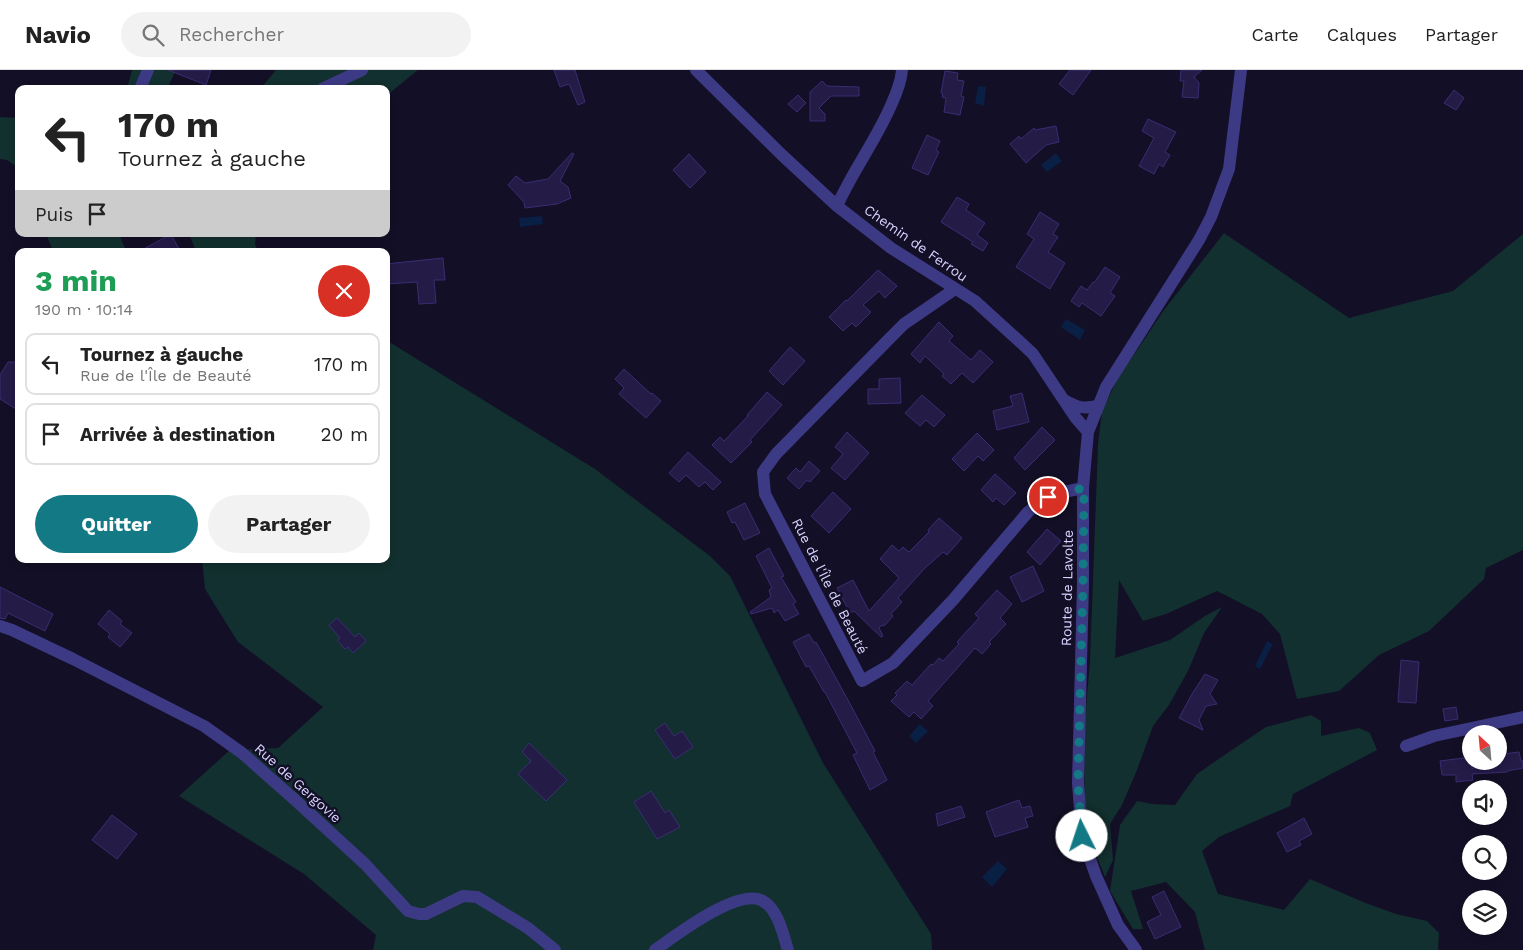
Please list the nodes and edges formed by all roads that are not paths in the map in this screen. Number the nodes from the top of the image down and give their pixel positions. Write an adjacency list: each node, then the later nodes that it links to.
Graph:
1 (148, 70): 6 (street)
2 (362, 70): 7 (street)
3 (696, 70): 8 (street, Chemin de Ferrou)
4 (902, 70): 8 (street)
5 (1241, 70): 11 (street, Route de Lavolte)
6 (142, 85)
7 (330, 85)
8 (837, 206): 9 (street, Chemin de Ferrou)
9 (955, 289): 10 (street, Chemin de Ferrou); 13 (street, Rue de l'Île de Beauté)
10 (1064, 400): 11 (street); 12 (street, Chemin de Ferrou)
11 (1098, 406): 12 (street, Route de Lavolte)
12 (1088, 432): 13 (street, Route de Lavolte)
13 (1084, 488): 20 (street, Route de Lavolte)
14 (0, 626): 17 (street, Rue de Gergovie)
15 (1523, 717): 16 (street)
16 (1406, 746)
17 (555, 950)
18 (655, 950): 19 (street)
19 (788, 950)
20 (1136, 950)

